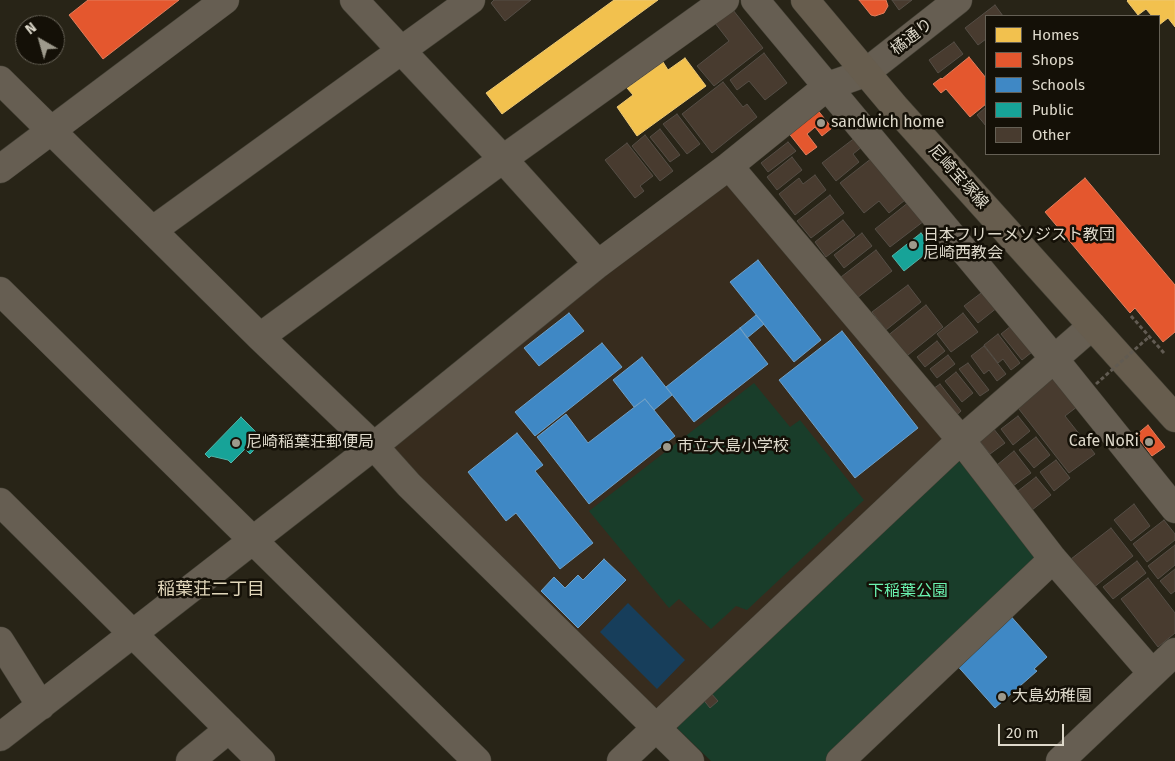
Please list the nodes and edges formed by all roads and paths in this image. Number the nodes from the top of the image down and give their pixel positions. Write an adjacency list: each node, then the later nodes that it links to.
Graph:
1 (225, 0): 12 (street)
2 (354, 0): 8 (street)
3 (471, 0): 8 (street)
4 (725, 0): 13 (street)
5 (755, 0): 11 (street)
6 (805, 0): 9 (main road, 尼崎宝塚線)
7 (958, 0): 9 (street, 橘通り)
8 (401, 51): 13 (street); 16 (street)
9 (865, 73): 11 (street, 橘通り); 20 (main road, 尼崎宝塚線)
10 (0, 80): 12 (street)
11 (828, 86): 14 (street, 橘通り); 24 (street)
12 (51, 131): 15 (street); 16 (street)
13 (503, 159): 17 (street); 22 (street)
14 (729, 166): 17 (street, 橘通り); 27 (street)
15 (0, 169)
16 (153, 230): 22 (street)
17 (598, 264): 28 (street, 橘通り)
18 (0, 291): 31 (street)
19 (1131, 316): 21 (path)
20 (1092, 326): 24 (street); 26 (main road, 尼崎宝塚線)
21 (1150, 336): 23 (path); 25 (path, bridge)
22 (260, 337): 28 (street)
23 (1164, 353)
24 (1054, 358): 27 (street); 30 (street)
25 (1096, 384)
26 (1175, 418)
27 (961, 440): 32 (street); 38 (street)
28 (374, 446): 31 (street, 橘通り); 38 (street)
29 (0, 502): 33 (street)
30 (1175, 508)
31 (252, 539): 33 (street, 橘通り); 43 (street)
32 (1053, 559): 36 (street); 46 (street)
33 (134, 634): 37 (street, 橘通り); 39 (street)
34 (0, 641): 37 (street)
35 (1175, 652): 36 (street)
36 (1152, 673): 47 (street)
37 (41, 706): 40 (street, 橘通り)
38 (657, 728): 44 (street); 45 (street)
39 (229, 729): 41 (street); 42 (street)
40 (0, 737)
41 (190, 761)
42 (261, 761)
43 (476, 761)
44 (621, 761)
45 (690, 761)
46 (840, 761)
47 (1060, 761)

